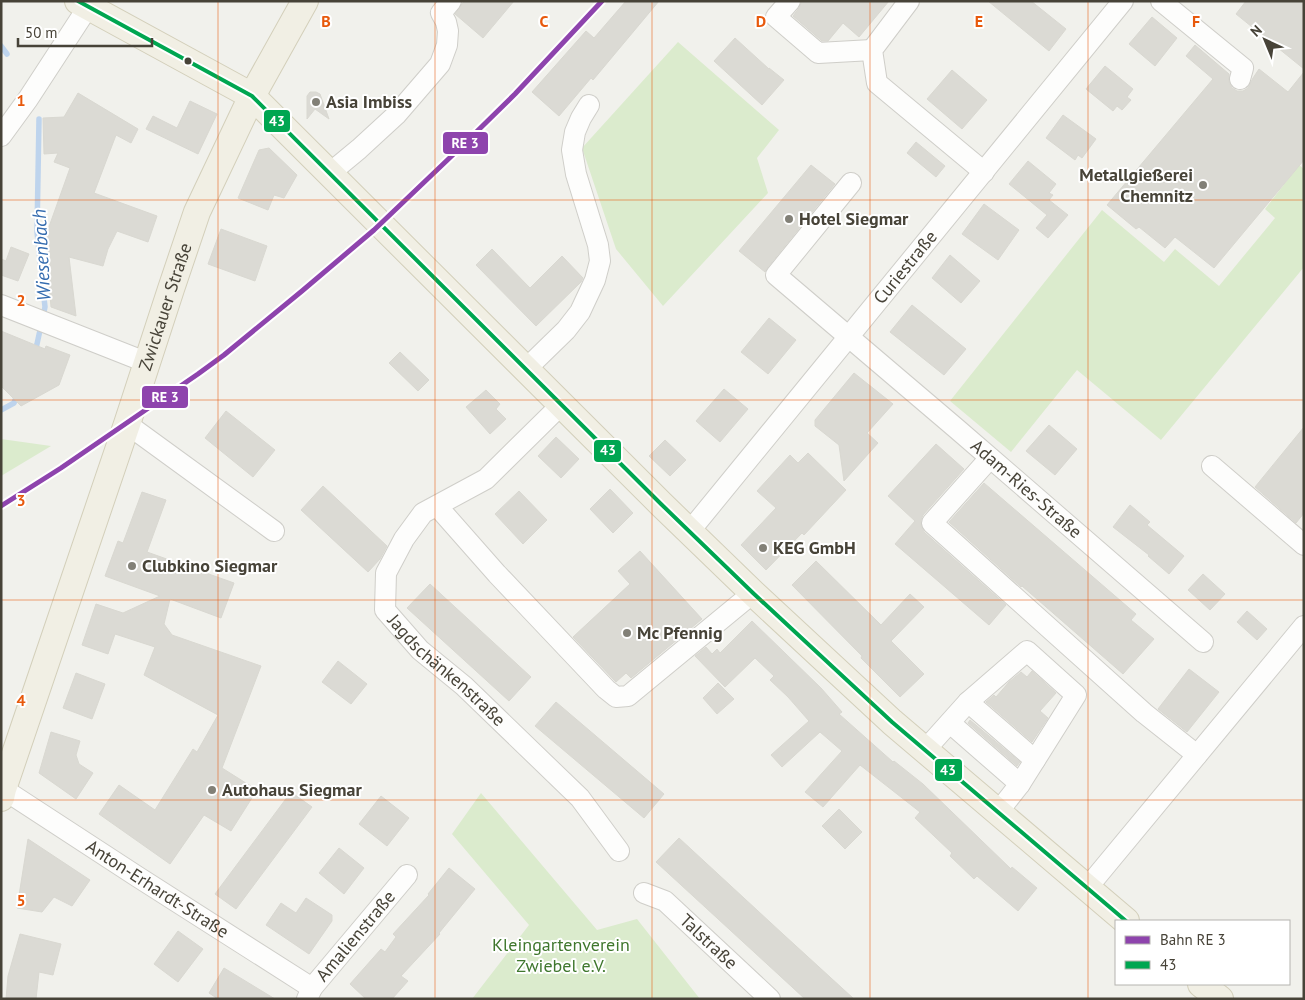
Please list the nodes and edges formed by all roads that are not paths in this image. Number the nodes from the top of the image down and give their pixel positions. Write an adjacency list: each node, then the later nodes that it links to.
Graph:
1 (305, 1): 10 (main road, Zwickauer Straße)
2 (452, 1): 14 (street)
3 (790, 1): 8 (street)
4 (908, 1): 8 (street)
5 (1123, 1): 13 (street, Curiestraße)
6 (1161, 1): 9 (street)
7 (85, 3): 10 (main road); 12 (street)
8 (872, 50): 13 (street)
9 (1240, 79)
10 (252, 96): 14 (main road); 18 (main road, Zwickauer Straße)
11 (589, 105): 19 (street)
12 (1, 136)
13 (984, 172): 17 (street, Curiestraße)
14 (330, 174): 19 (main road)
15 (852, 183): 17 (street, Adam-Ries-Straße)
16 (1, 305): 18 (street)
17 (848, 336): 22 (street, Adam-Ries-Straße); 26 (street, Curiestraße)
18 (148, 363): 21 (main road, Zwickauer Straße)
19 (526, 369): 20 (main road)
20 (560, 405): 24 (street, Jagdschänkenstraße); 26 (main road)
21 (127, 424): 25 (street); 35 (main road, Zwickauer Straße)
22 (990, 458): 30 (street, Adam-Ries-Straße); 33 (street)
23 (1212, 466): 27 (street)
24 (437, 506): 28 (street); 37 (street, Jagdschänkenstraße)
25 (274, 531)
26 (689, 532): 28 (main road)
27 (1304, 544)
28 (753, 593): 32 (main road)
29 (1303, 628): 33 (street)
30 (1203, 642)
31 (959, 713): 32 (street); 34 (street); 34 (street); 34 (street)
32 (925, 750): 36 (main road)
33 (1197, 755): 39 (street)
34 (1028, 772): 36 (street)
35 (2, 793): 43 (street, Anton-Erhardt-Straße)
36 (998, 812): 39 (main road)
37 (619, 851)
38 (407, 875): 43 (street, Amalienstraße)
39 (1087, 888): 41 (main road)
40 (644, 893): 44 (street, Talstraße)
41 (1125, 920)
42 (1202, 985): 45 (main road)
43 (310, 994)
44 (770, 999)
45 (1220, 999)

